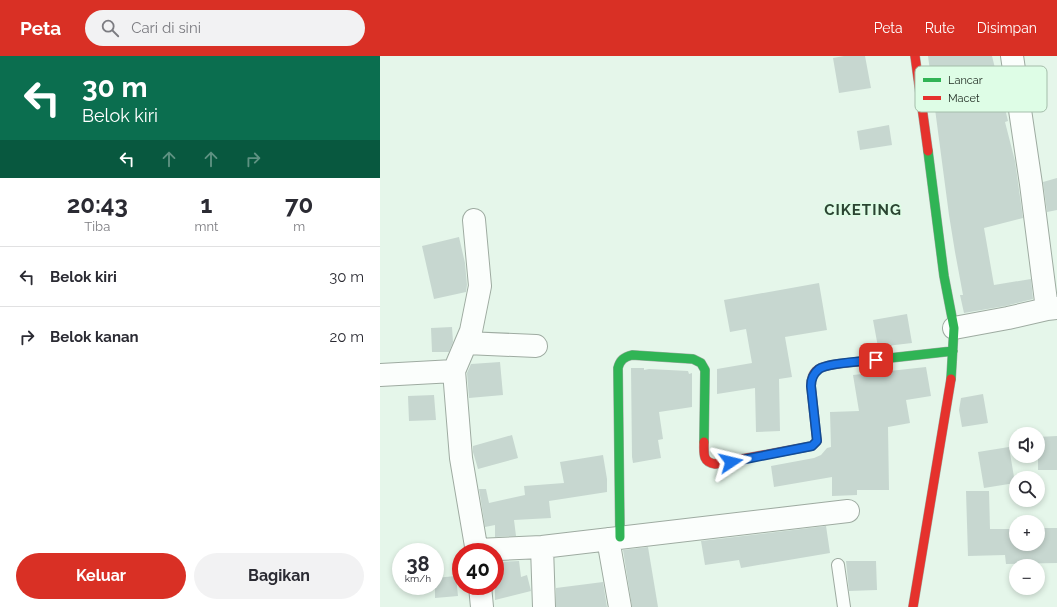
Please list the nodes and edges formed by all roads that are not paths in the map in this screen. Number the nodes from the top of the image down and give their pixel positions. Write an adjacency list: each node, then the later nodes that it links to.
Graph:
1 (915, 56): 3 (street)
2 (1012, 56): 4 (street)
3 (916, 66)
4 (1013, 66)
5 (922, 112): 9 (street)
6 (1020, 112): 8 (street)
7 (474, 220): 10 (street)
8 (1052, 308): 9 (street)
9 (954, 328): 12 (street)
10 (466, 343): 11 (street); 13 (street)
11 (536, 346)
12 (952, 351): 16 (street); 26 (street)
13 (454, 371): 14 (street); 17 (street)
14 (380, 375)
15 (848, 511): 16 (street)
16 (614, 538): 18 (street); 24 (street)
17 (476, 543)
18 (542, 547): 19 (street); 23 (street)
19 (504, 549)
20 (838, 566): 25 (lane)
21 (481, 595): 22 (street)
22 (482, 607)
23 (544, 607)
24 (620, 607)
25 (844, 607)
26 (913, 607)

